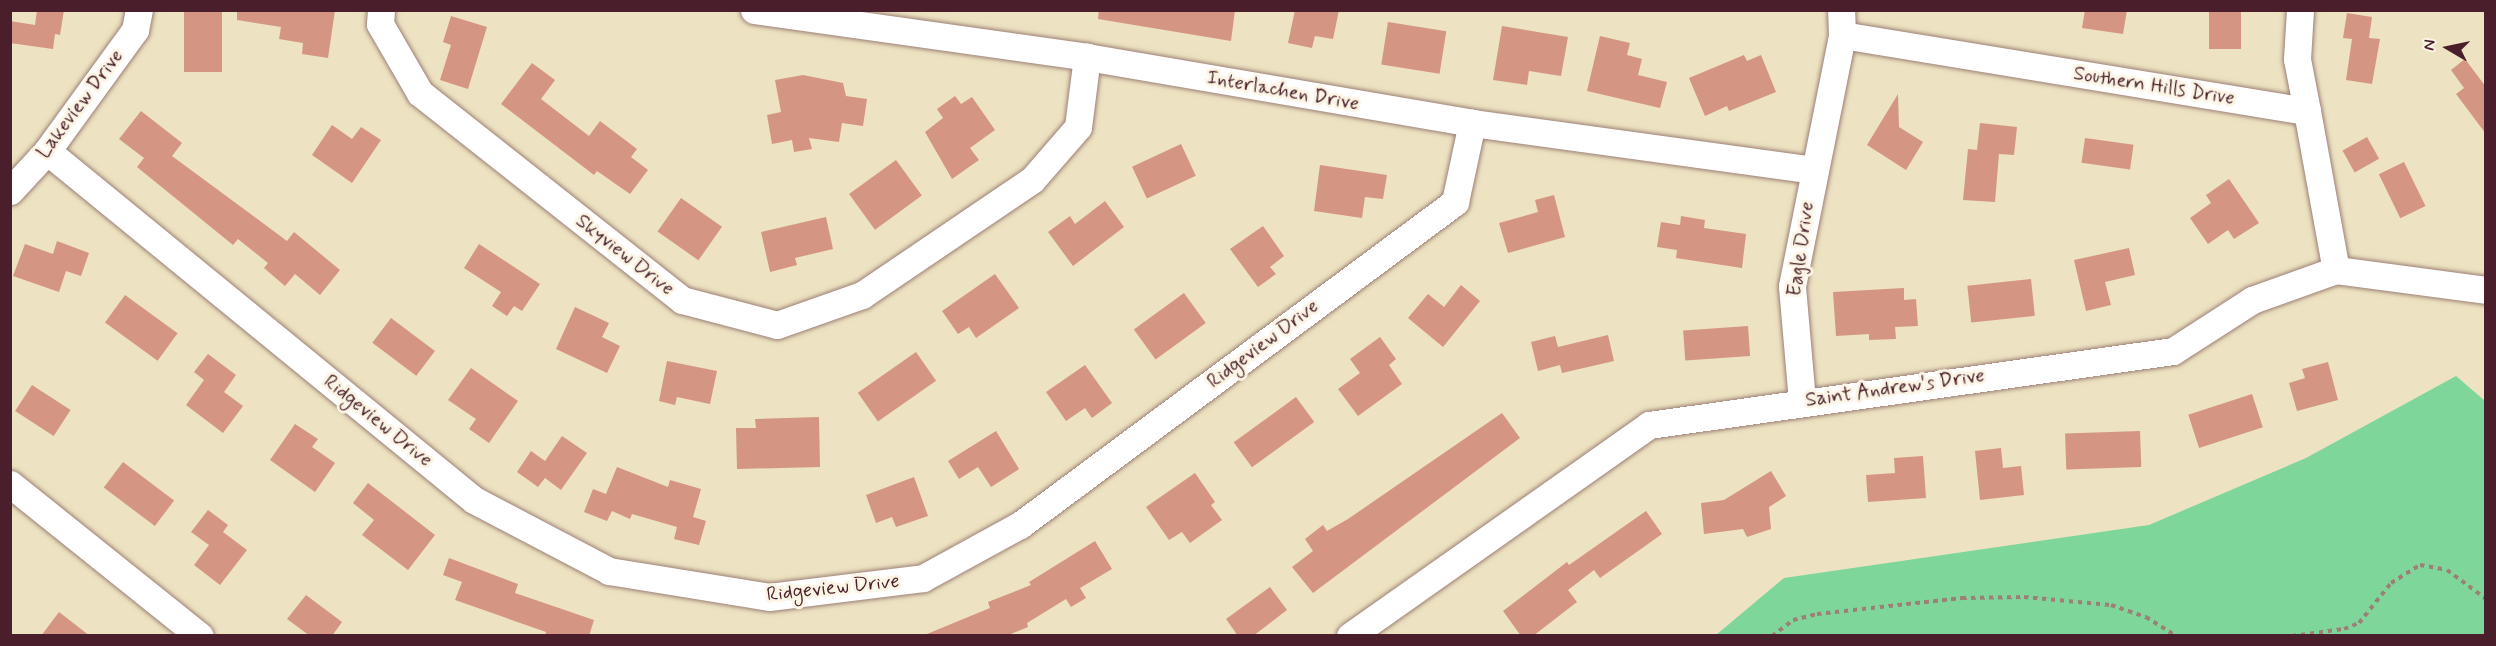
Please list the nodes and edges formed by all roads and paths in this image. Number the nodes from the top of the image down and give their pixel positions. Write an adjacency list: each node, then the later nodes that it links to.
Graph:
1 (139, 10): 9 (street, Lakeview Drive)
2 (381, 10): 6 (street, Skyview Drive)
3 (754, 10): 6 (street, Interlachen Drive)
4 (2300, 10): 7 (street)
5 (1841, 23): 7 (street, Southern Hills Drive); 10 (street, Eagle Drive)
6 (1087, 57): 8 (street, Interlachen Drive)
7 (2307, 111): 12 (street)
8 (1472, 123): 9 (street, Ridgeview Drive); 10 (street, Interlachen Drive)
9 (47, 151): 11 (street, Lakeview Drive)
10 (1813, 170): 14 (street, Eagle Drive)
11 (10, 191)
12 (2336, 270): 13 (street, Saint Andrew's Drive); 14 (street, Saint Andrew's Drive)
13 (2486, 290)
14 (1802, 401): 18 (street, Saint Andrew's Drive)
15 (10, 484): 17 (street)
16 (2486, 599): 21 (path)
17 (200, 636)
18 (1350, 636)
19 (1772, 636): 20 (path)
20 (2176, 636)
21 (2292, 636)

